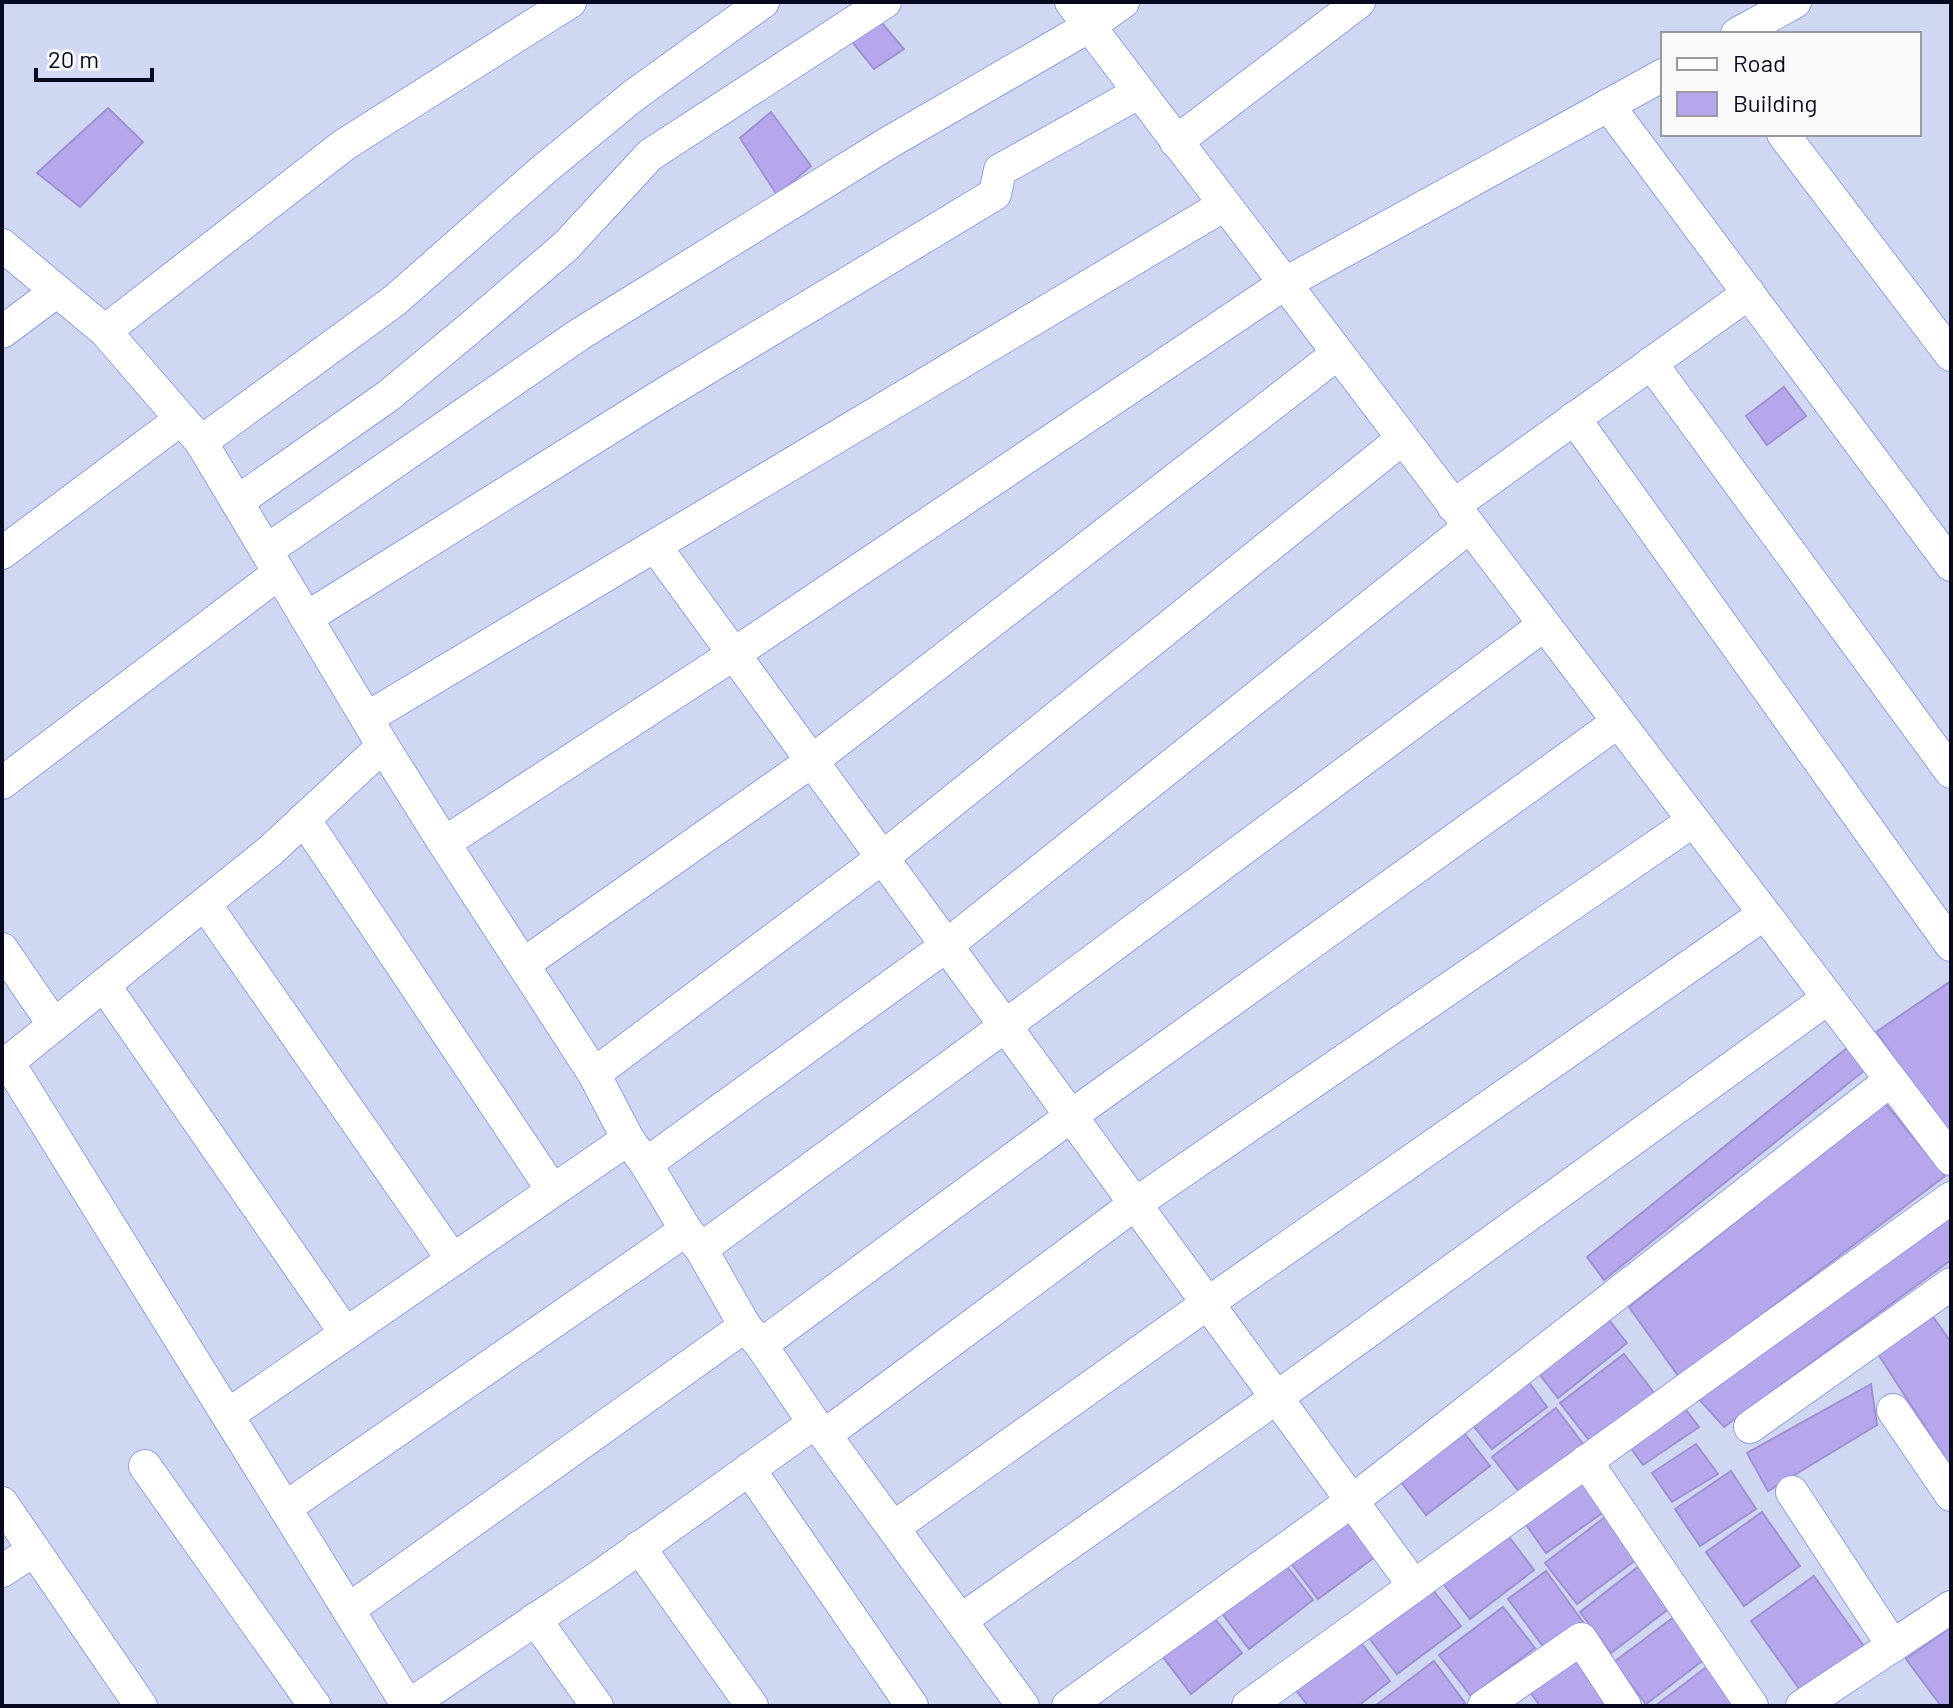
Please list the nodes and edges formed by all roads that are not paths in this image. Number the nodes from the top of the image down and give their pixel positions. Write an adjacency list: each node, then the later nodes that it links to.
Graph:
1 (570, 2): 19 (street)
2 (763, 2): 25 (street)
3 (885, 2): 27 (street)
4 (1123, 2): 7 (street)
5 (1359, 2): 13 (street)
6 (1795, 2): 8 (street)
7 (1079, 14): 10 (street); 31 (street)
8 (1741, 32)
9 (1661, 76): 11 (street)
10 (1138, 93): 13 (street); 33 (street)
11 (1608, 105): 16 (street); 18 (street)
12 (1785, 136): 22 (street)
13 (1176, 142): 14 (street)
14 (1224, 205): 16 (street); 29 (street)
15 (2, 245): 17 (street)
16 (1284, 284): 21 (street); 35 (street)
17 (57, 291): 19 (street); 20 (street)
18 (1749, 293): 23 (street); 32 (street)
19 (105, 331): 25 (street)
20 (2, 332)
21 (1337, 354): 26 (street); 39 (street)
22 (1951, 355)
23 (1651, 363): 24 (street); 40 (street)
24 (1574, 418): 28 (street); 48 (street)
25 (191, 430): 27 (street); 30 (street)
26 (1402, 439): 28 (street); 45 (street)
27 (237, 502): 31 (street)
28 (1461, 516): 34 (street); 49 (street)
29 (655, 546): 35 (street); 36 (street)
30 (2, 553)
31 (273, 562): 33 (street); 41 (street)
32 (1951, 565)
33 (306, 618): 36 (street)
34 (1544, 625): 37 (street); 55 (street)
35 (734, 654): 39 (street); 44 (street)
36 (367, 718): 38 (street)
37 (1618, 722): 43 (street); 59 (street)
38 (383, 746): 42 (street); 44 (street)
39 (812, 761): 45 (street); 51 (street)
40 (1951, 772)
41 (2, 783)
42 (304, 819): 46 (street); 62 (street)
43 (1693, 821): 47 (street); 64 (street)
44 (444, 843): 51 (street)
45 (882, 858): 49 (street); 57 (street)
46 (205, 904): 52 (street); 66 (street)
47 (1764, 914): 53 (street); 68 (street)
48 (1951, 945)
49 (946, 946): 55 (street); 60 (street)
50 (2, 949): 54 (street)
51 (524, 964): 57 (street)
52 (104, 985): 54 (street); 69 (street)
53 (1828, 998): 58 (street); 71 (street)
54 (54, 1025): 56 (street)
55 (1005, 1026): 59 (street); 65 (street)
56 (5, 1064): 73 (street)
57 (594, 1074): 60 (street)
58 (1891, 1080): 61 (street); 81 (street)
59 (1071, 1116): 64 (street); 70 (street)
60 (637, 1152): 62 (street); 65 (street)
61 (1951, 1159)
62 (553, 1191): 66 (street)
63 (1951, 1198): 76 (street)
64 (1135, 1204): 68 (street); 75 (street)
65 (693, 1239): 70 (street); 83 (street)
66 (453, 1260): 69 (street)
67 (1946, 1297): 74 (street)
68 (1208, 1303): 71 (street); 84 (street)
69 (346, 1334): 73 (street)
70 (753, 1335): 75 (street); 90 (street)
71 (1276, 1398): 81 (street); 92 (street)
72 (1893, 1410): 80 (street)
73 (228, 1415): 83 (street)
74 (1750, 1427)
75 (820, 1429): 78 (street); 84 (street)
76 (1586, 1461): 88 (street); 105 (street)
77 (145, 1466): 96 (street)
78 (749, 1469): 85 (street); 99 (street)
79 (1792, 1492): 93 (street)
80 (1951, 1495)
81 (1352, 1501): 88 (street); 101 (street)
82 (2, 1503): 86 (street)
83 (285, 1508): 90 (street)
84 (893, 1528): 92 (street)
85 (639, 1547): 91 (street); 98 (street)
86 (34, 1550): 87 (street); 95 (street)
87 (2, 1571)
88 (1414, 1586): 102 (street)
89 (1951, 1607): 93 (street)
90 (348, 1610): 94 (street)
91 (535, 1619): 94 (street); 97 (street)
92 (961, 1620): 100 (street)
93 (1893, 1646): 106 (street)
94 (436, 1698)
95 (141, 1706)
96 (315, 1706)
97 (597, 1706)
98 (752, 1706)
99 (912, 1706)
100 (1023, 1706)
101 (1068, 1706)
102 (1248, 1706)
103 (1484, 1706): 104 (street)
104 (1625, 1706)
105 (1752, 1706)
106 (1802, 1706)

